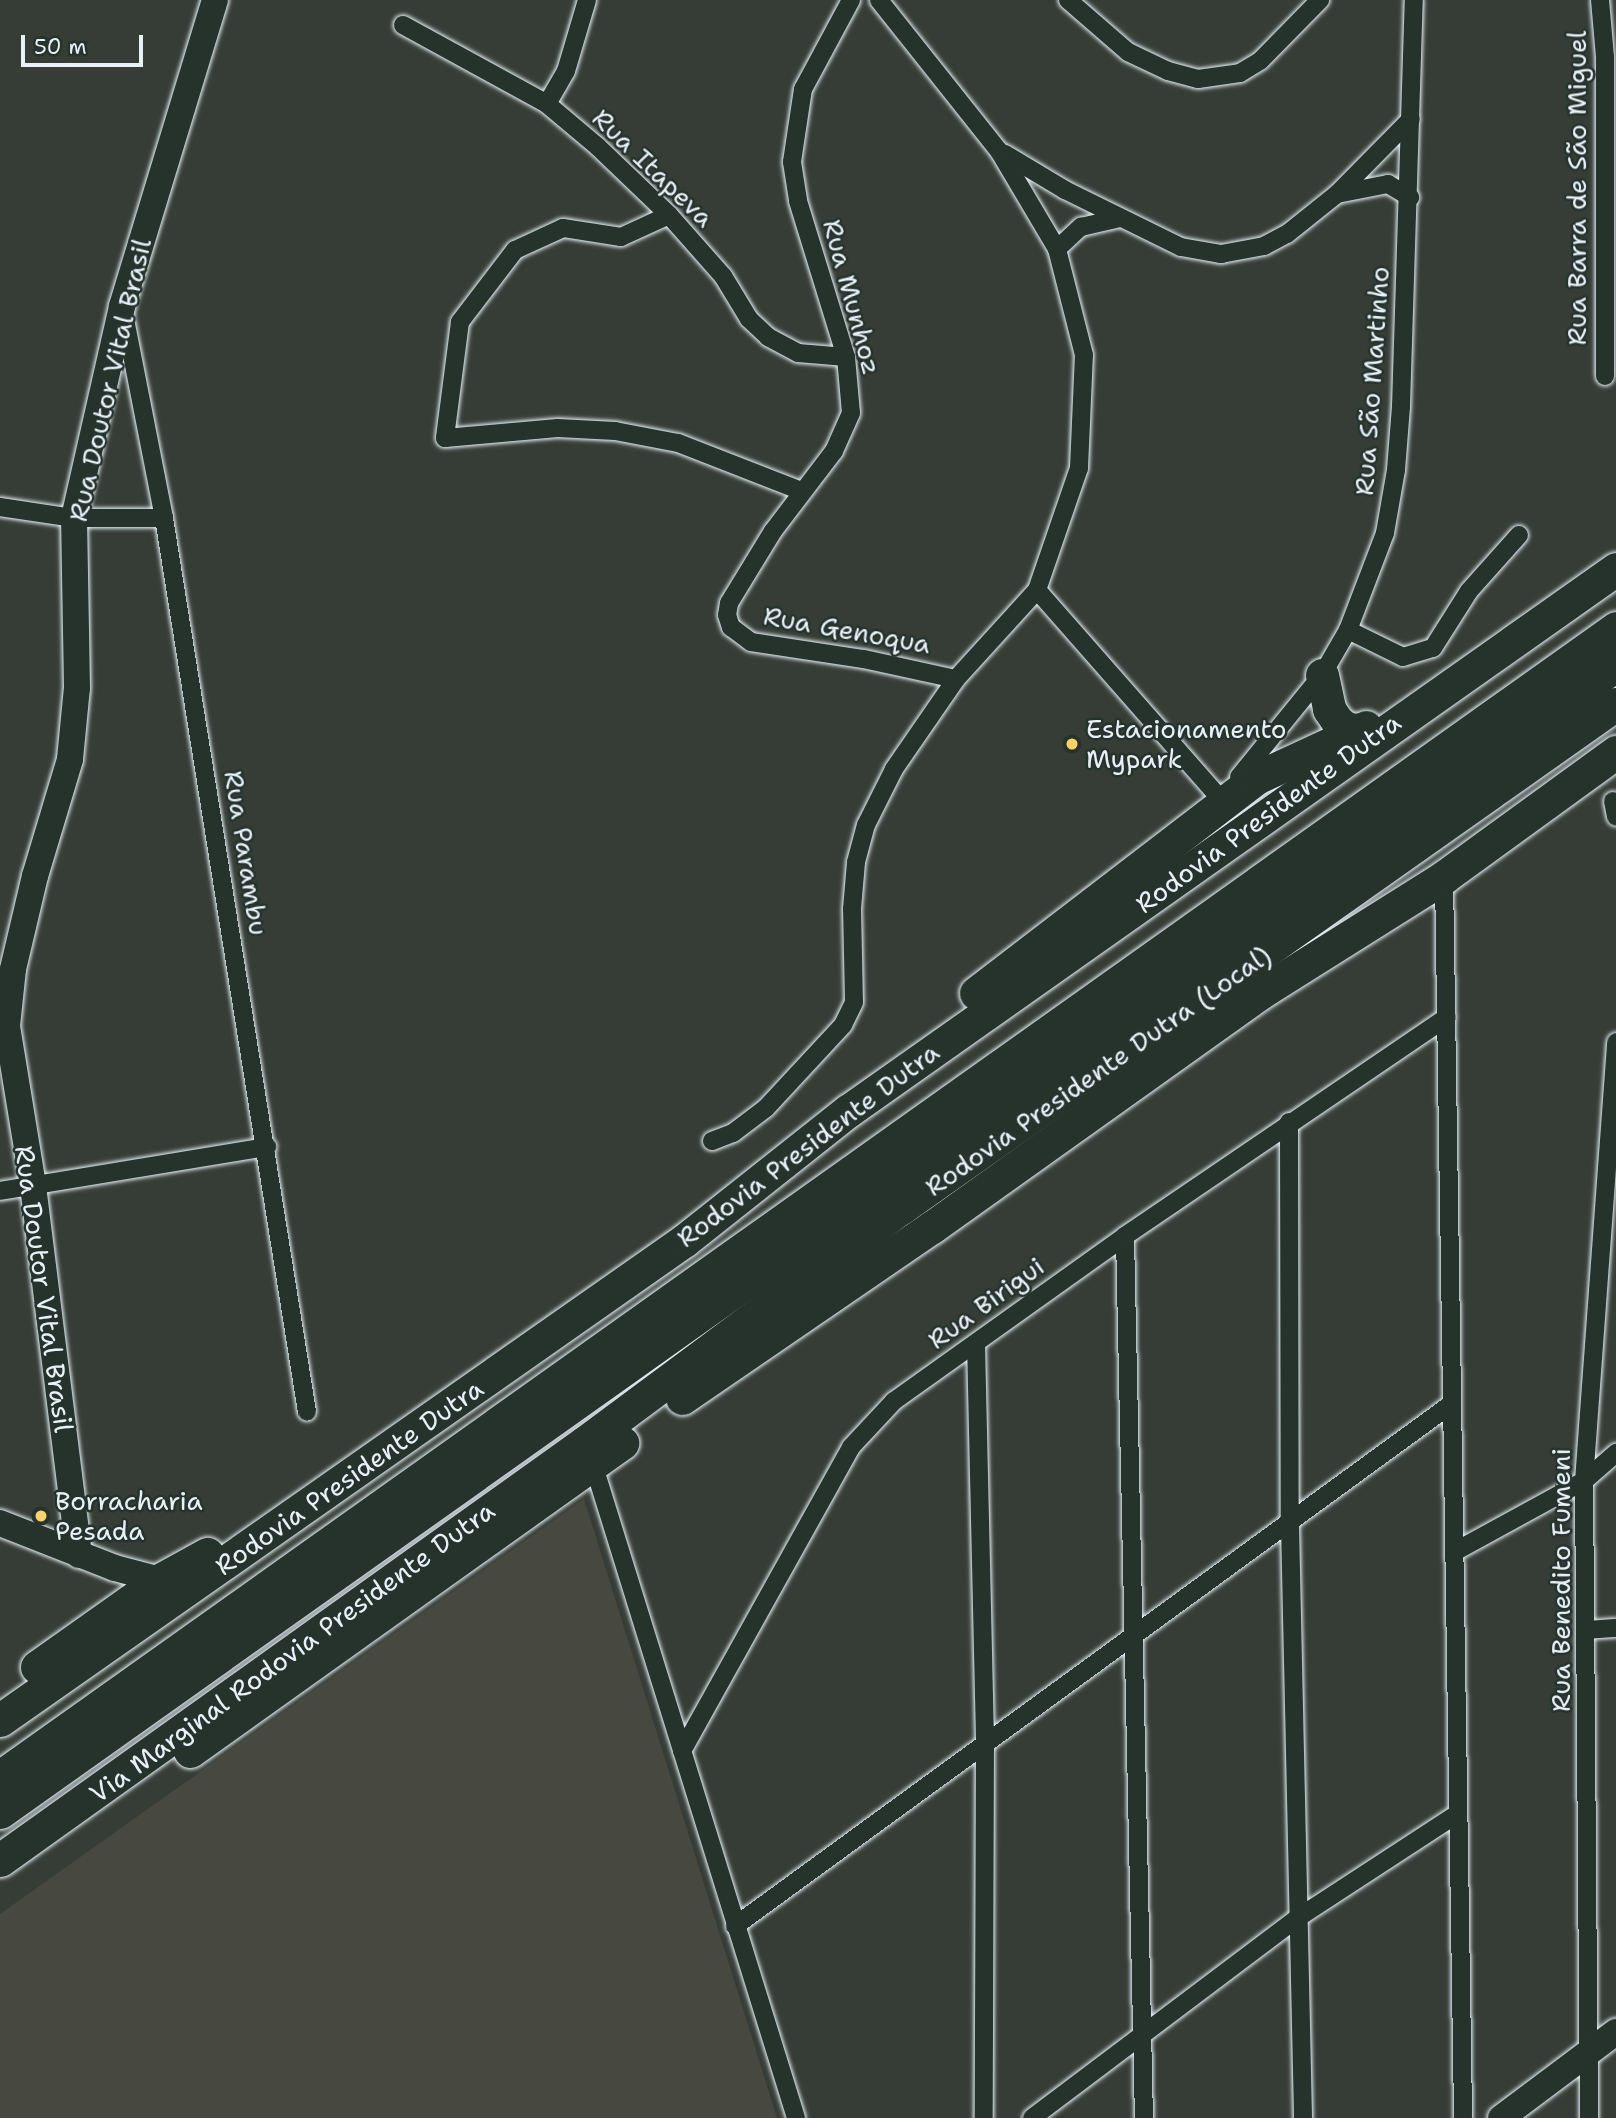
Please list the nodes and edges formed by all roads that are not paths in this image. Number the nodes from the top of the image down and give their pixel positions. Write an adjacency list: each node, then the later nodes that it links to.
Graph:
1 (215, 0): 20 (street, Rua Doutor Vital Brasil)
2 (587, 0): 10 (street)
3 (851, 0): 21 (street, Rua Munhoz)
4 (879, 0): 12 (street)
5 (1068, 0): 6 (street)
6 (1320, 0)
7 (1414, 0): 11 (street, Rua São Martinho)
8 (1600, 0): 22 (street, Rua Barra de São Miguel)
9 (403, 25): 10 (street, Rua Itapeva)
10 (547, 104): 17 (street, Rua Itapeva)
11 (1410, 119): 14 (street); 15 (street, Rua São Martinho)
12 (999, 151): 13 (street); 16 (street)
13 (1065, 190): 16 (street); 18 (street)
14 (1337, 194): 15 (street); 18 (street)
15 (1410, 197): 32 (street, Rua São Martinho)
16 (1034, 205): 19 (street)
17 (668, 215): 21 (street, Rua Itapeva); 23 (street)
18 (1120, 218): 19 (street)
19 (1056, 248): 29 (street)
20 (122, 306): 25 (street, Rua Doutor Vital Brasil); 26 (street, Rua Parambu)
21 (846, 357): 23 (street, Rua Munhoz)
22 (1605, 376)
23 (801, 491): 30 (street, Rua Munhoz)
24 (0, 507): 25 (street)
25 (74, 517): 26 (street); 49 (street, Rua Doutor Vital Brasil)
26 (164, 517): 48 (street, Rua Parambu)
27 (1519, 535): 32 (street)
28 (1616, 569): 36 (highway, Rodovia Presidente Dutra)
29 (1037, 590): 35 (street); 41 (street)
30 (731, 627): 35 (street, Rua Genoqua)
31 (1616, 628): 74 (highway, Rodovia Presidente Dutra)
32 (1348, 630): 34 (street, Rua São Martinho)
33 (1616, 665): 76 (highway)
34 (1322, 675): 38 (highway); 41 (street, Rua São Martinho)
35 (957, 679): 47 (street)
36 (1452, 681): 38 (highway); 52 (highway, Rodovia Presidente Dutra)
37 (1616, 704): 42 (highway, Rodovia Presidente Dutra (Local))
38 (1361, 730): 41 (highway)
39 (1616, 743): 42 (highway)
40 (1616, 752): 43 (highway)
41 (1222, 801): 52 (highway)
42 (1405, 854): 57 (highway, Rodovia Presidente Dutra (Local))
43 (1444, 877): 44 (street); 75 (highway)
44 (1447, 1017): 46 (street, Rua Birigui); 54 (street)
45 (1616, 1042): 59 (street, Rua Benedito Fumeni)
46 (1289, 1122): 51 (street, Rua Birigui); 61 (street)
47 (712, 1141)
48 (267, 1147): 49 (street); 55 (street, Rua Parambu)
49 (33, 1185): 50 (street); 63 (street, Rua Doutor Vital Brasil)
50 (0, 1191)
51 (1125, 1236): 53 (street, Rua Birigui); 69 (street)
52 (685, 1240): 58 (highway, Rodovia Presidente Dutra)
53 (976, 1343): 72 (street); 73 (street, Rua Birigui)
54 (1450, 1405): 61 (street); 62 (street)
55 (307, 1412)
56 (1616, 1453): 59 (street)
57 (590, 1458): 73 (street); 75 (highway, Via Marginal Rodovia Presidente Dutra); 78 (highway)
58 (344, 1482): 65 (highway); 71 (highway, Rodovia Presidente Dutra)
59 (1584, 1482): 62 (street); 68 (street, Rua Benedito Fumeni)
60 (0, 1523): 63 (street)
61 (1290, 1525): 69 (street); 80 (street)
62 (1456, 1551): 77 (street)
63 (79, 1555): 64 (street)
64 (115, 1568): 65 (street); 66 (street)
65 (160, 1580): 66 (highway)
66 (128, 1602): 70 (highway)
67 (1616, 1628): 68 (street)
68 (1586, 1630): 82 (street, Rua Benedito Fumeni)
69 (1134, 1632): 72 (street); 83 (street)
70 (0, 1693)
71 (0, 1720)
72 (985, 1742): 81 (street); 85 (street)
73 (682, 1751): 81 (street)
74 (0, 1777)
75 (78, 1805): 79 (highway, Via Marginal Rodovia Presidente Dutra)
76 (0, 1812)
77 (1457, 1814): 80 (street); 89 (street)
78 (0, 1824)
79 (0, 1860)
80 (1296, 1919): 83 (street); 88 (street)
81 (735, 1926): 84 (street)
82 (1606, 2035): 90 (street); 91 (street, Rua Benedito Fumeni)
83 (1142, 2039): 86 (street); 87 (street)
84 (796, 2118)
85 (984, 2118)
86 (1032, 2118)
87 (1144, 2118)
88 (1303, 2118)
89 (1463, 2118)
90 (1501, 2118)
91 (1589, 2118)

